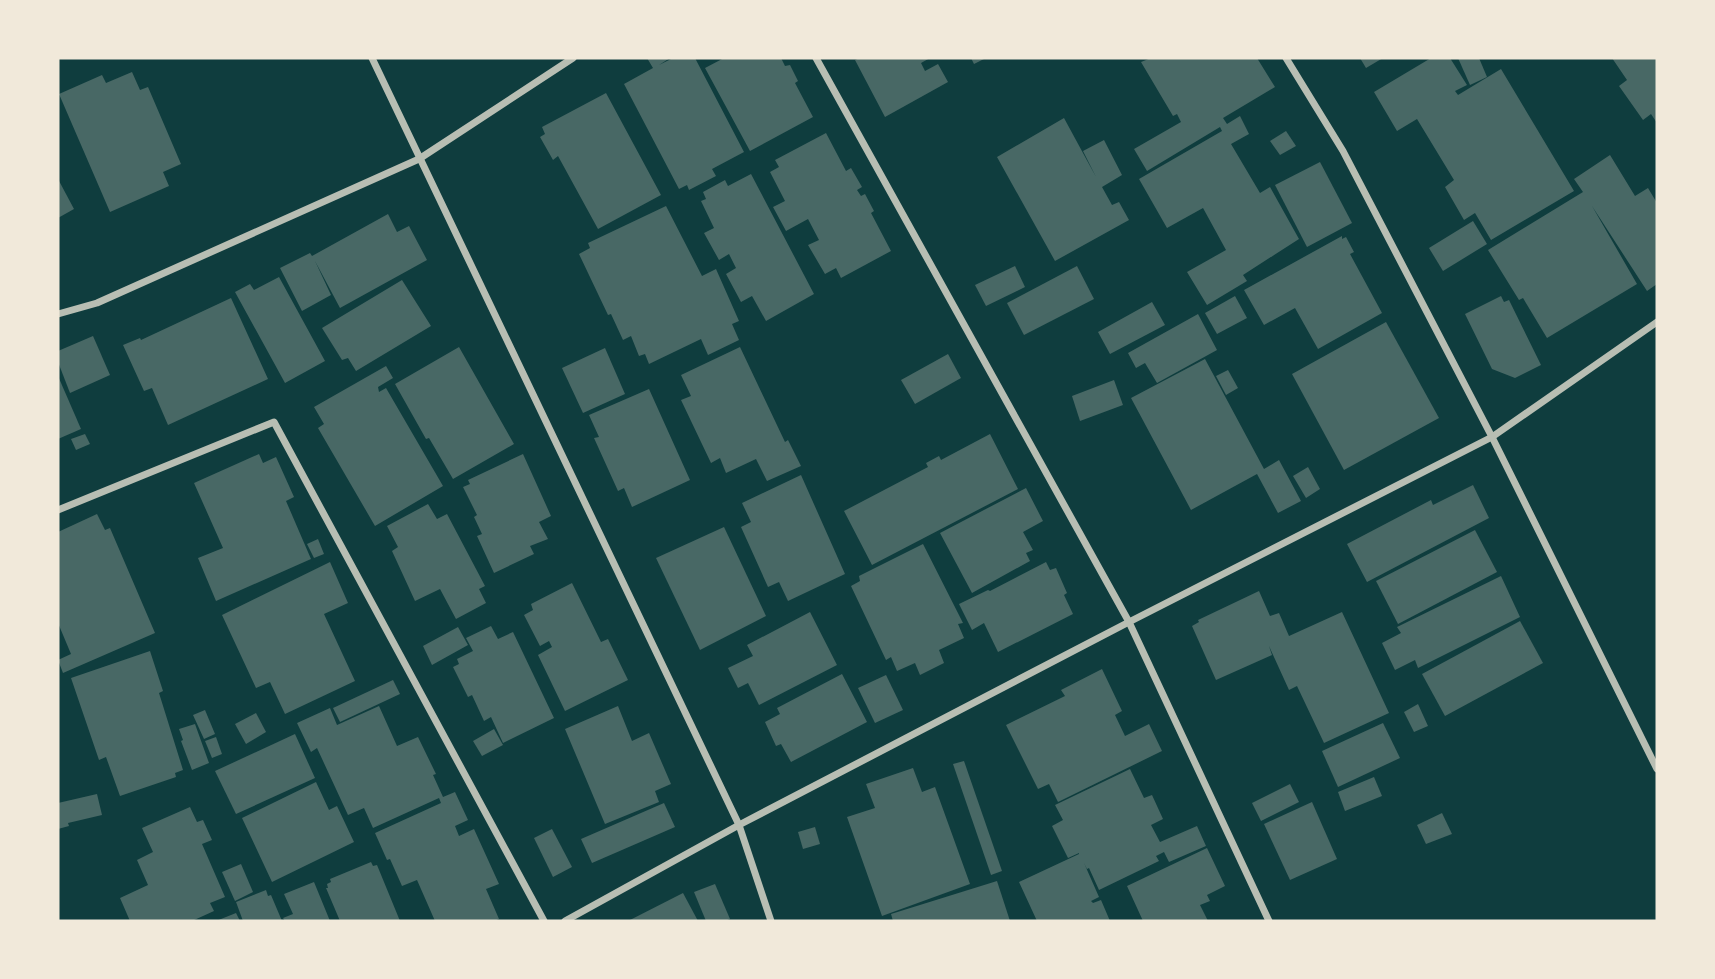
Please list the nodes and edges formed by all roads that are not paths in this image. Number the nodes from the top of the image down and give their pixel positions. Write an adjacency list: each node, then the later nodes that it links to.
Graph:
1 (372, 58): 5 (street)
2 (573, 58): 5 (street)
3 (816, 58): 10 (street)
4 (1286, 58): 8 (street)
5 (419, 159): 6 (street); 12 (street)
6 (58, 314)
7 (1657, 322): 8 (street)
8 (1492, 437): 10 (street); 11 (street)
9 (58, 510): 13 (street)
10 (1129, 622): 12 (street); 16 (street)
11 (1657, 769)
12 (739, 825): 14 (street); 15 (street)
13 (544, 921)
14 (565, 921)
15 (771, 921)
16 (1269, 921)

